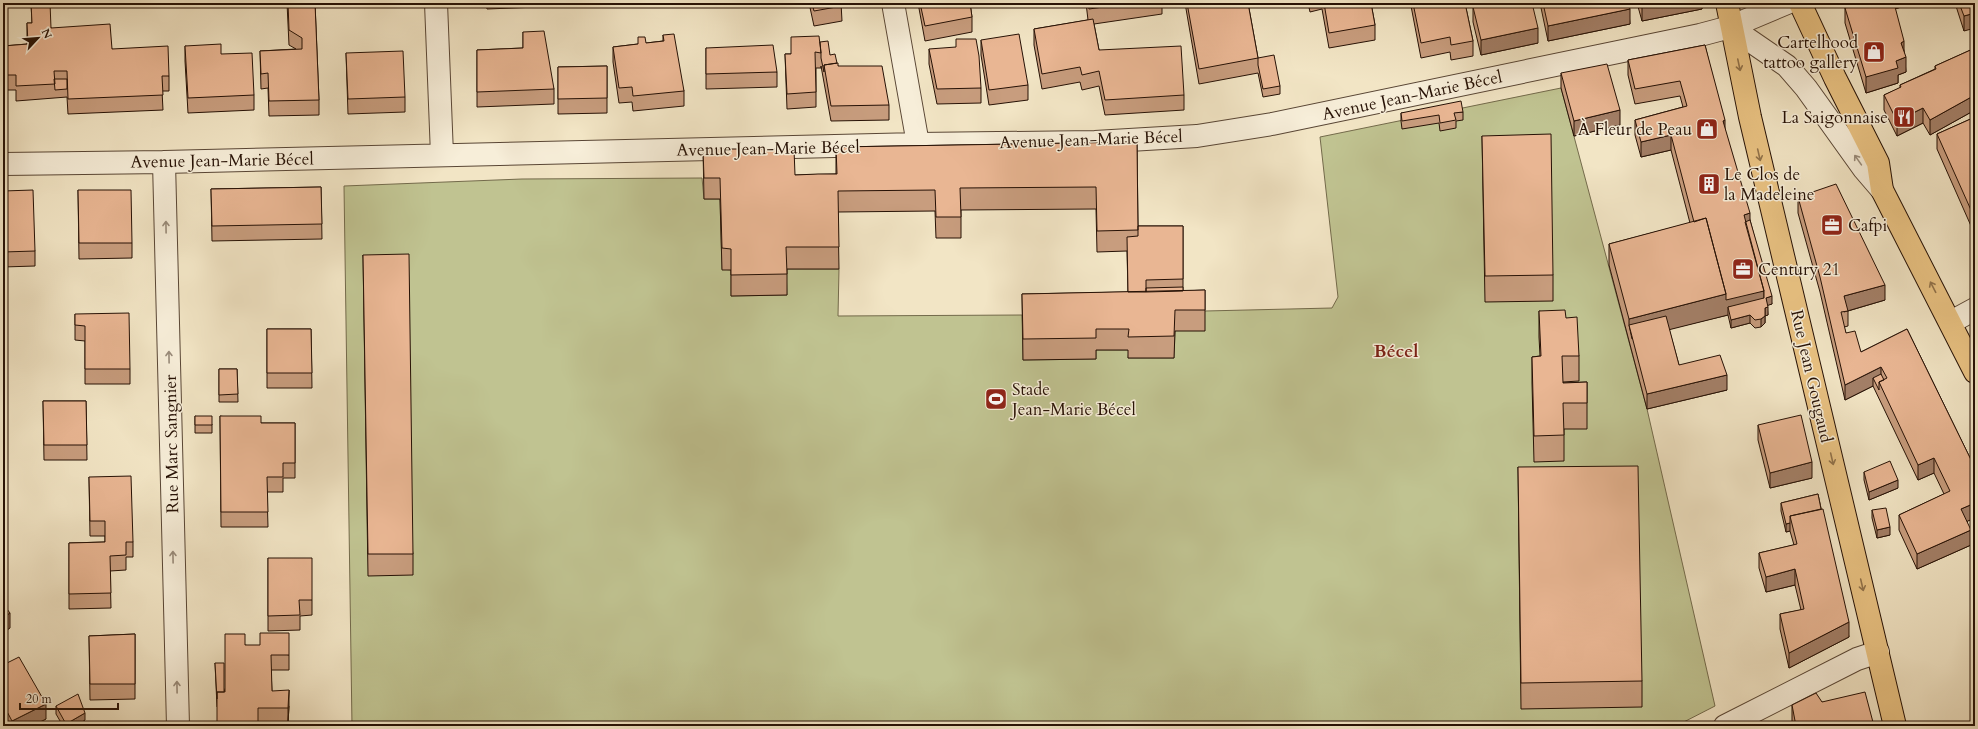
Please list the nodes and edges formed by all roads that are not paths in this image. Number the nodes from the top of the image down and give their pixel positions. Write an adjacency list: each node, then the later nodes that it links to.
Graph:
1 (436, 3): 8 (street)
2 (893, 3): 7 (street)
3 (1727, 3): 6 (main road, Rue Jean Gougaud)
4 (1787, 3): 6 (street, Avenue Jean-Marie Bécel)
5 (1800, 3): 11 (main road)
6 (1730, 26): 7 (street, Avenue Jean-Marie Bécel); 11 (street, one-way to 6); 15 (main road, Rue Jean Gougaud, one-way to 15)
7 (918, 144): 8 (street, Avenue Jean-Marie Bécel)
8 (442, 156): 9 (street, Avenue Jean-Marie Bécel)
9 (164, 162): 10 (street, Avenue Jean-Marie Bécel); 16 (street, Rue Marc Sangnier, one-way to 9)
10 (3, 164)
11 (1882, 190): 13 (main road, one-way to 11)
12 (1975, 309): 13 (street)
13 (1951, 322): 14 (main road)
14 (1975, 372)
15 (1878, 652): 17 (street); 18 (main road, Rue Jean Gougaud)
16 (178, 726)
17 (1725, 726)
18 (1895, 726)

